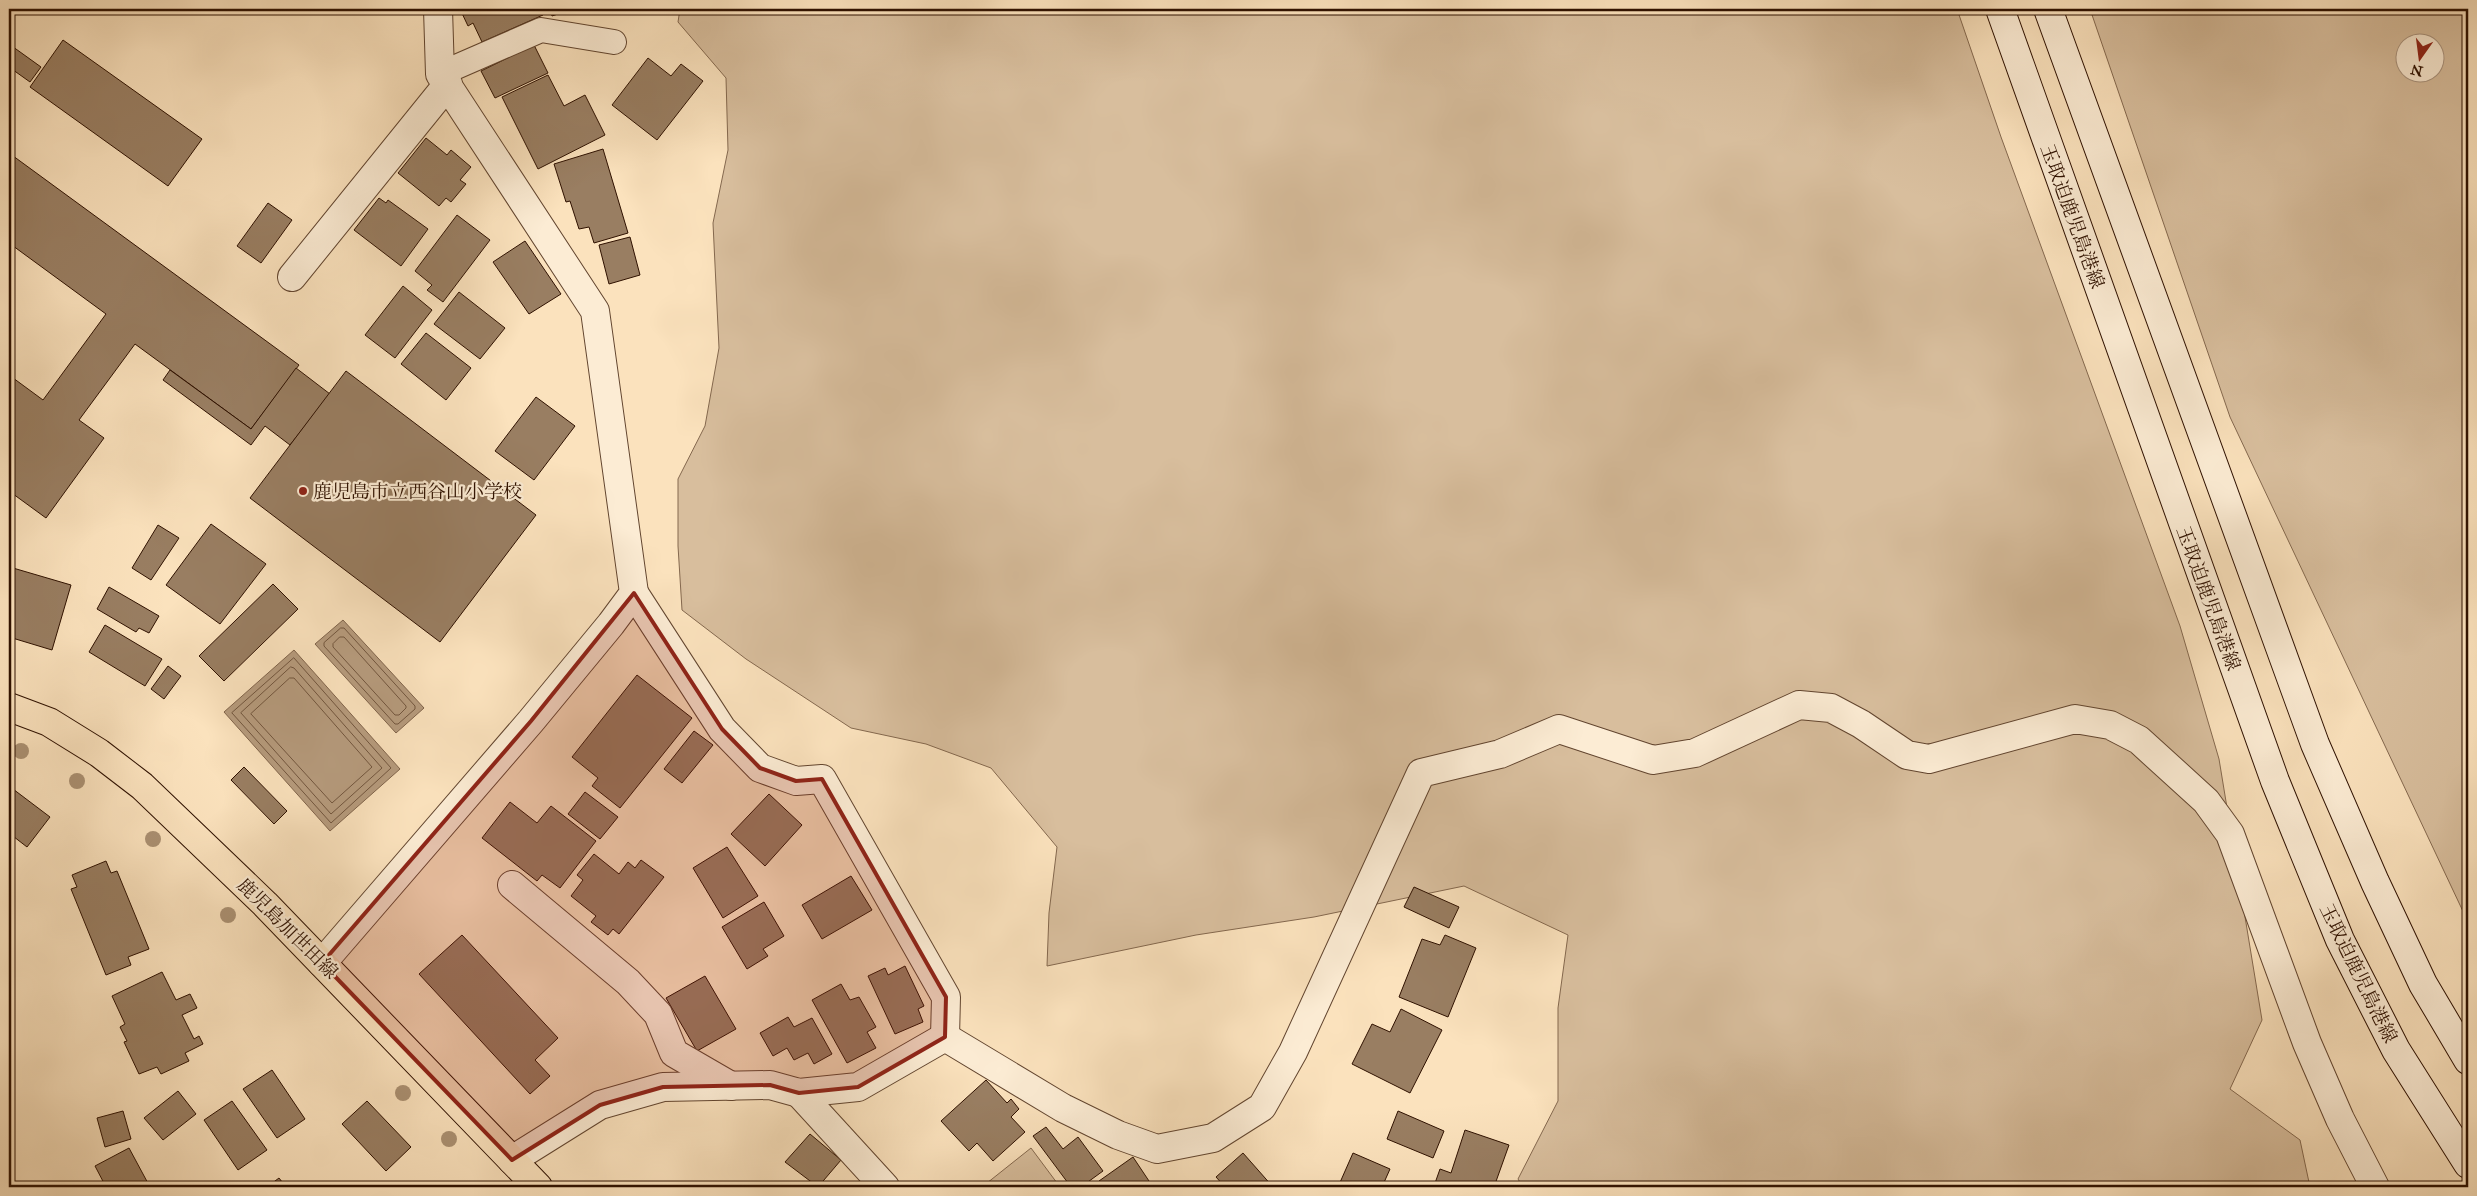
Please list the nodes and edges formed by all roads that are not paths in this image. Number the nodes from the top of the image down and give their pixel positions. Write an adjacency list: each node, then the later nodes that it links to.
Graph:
1 (438, 9): 5 (street)
2 (2000, 9): 16 (street, 玉取迫鹿児島港線)
3 (2048, 9): 12 (street)
4 (614, 42): 5 (lane)
5 (444, 79): 6 (street); 7 (street)
6 (292, 277)
7 (634, 593): 10 (street); 11 (street)
8 (9, 707): 10 (main road, 鹿児島加世田線)
9 (512, 885): 13 (street)
10 (322, 963): 15 (main road, 鹿児島加世田線)
11 (945, 1037): 14 (street); 19 (street)
12 (2468, 1060)
13 (730, 1086): 14 (street); 15 (street)
14 (799, 1093): 18 (street)
15 (512, 1160): 17 (main road, 鹿児島加世田線)
16 (2468, 1164)
17 (538, 1187)
18 (885, 1187)
19 (2375, 1187)

